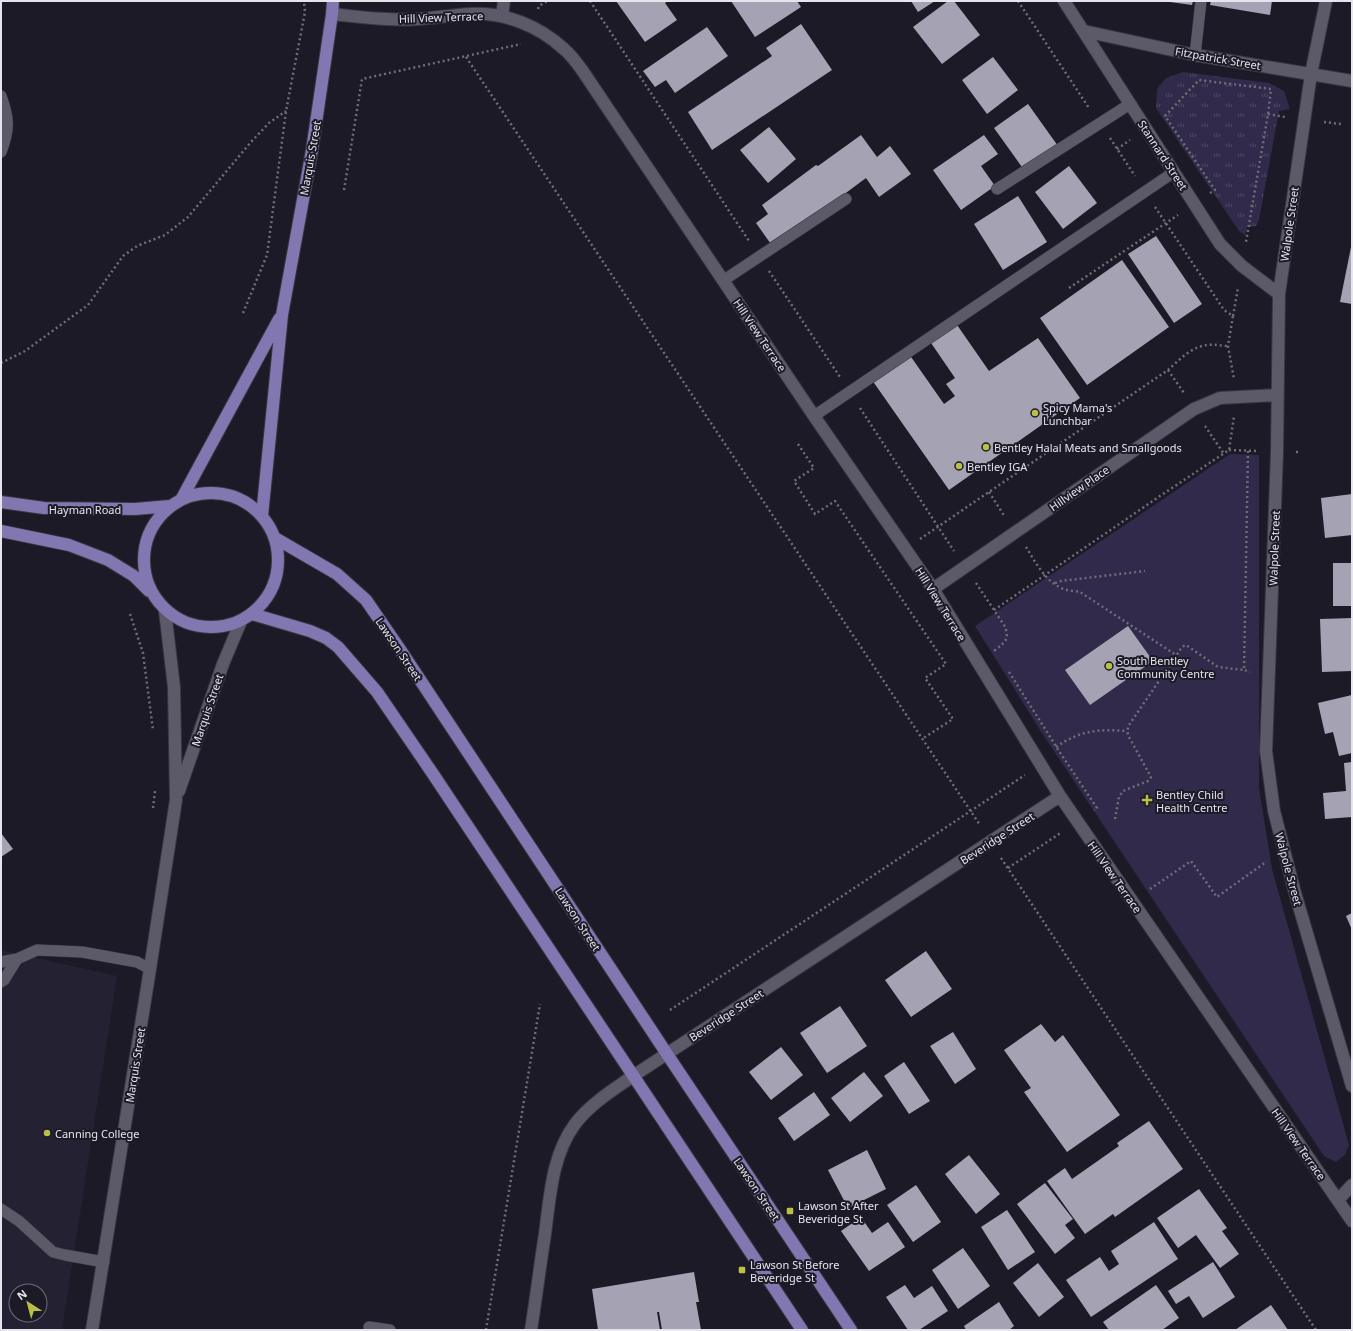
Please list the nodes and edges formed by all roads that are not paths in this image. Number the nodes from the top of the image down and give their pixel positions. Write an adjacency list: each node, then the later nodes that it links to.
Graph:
1 (333, 1): 6 (main road, Marquis Street)
2 (504, 1): 7 (street)
3 (1064, 1): 8 (street, Stannard Street)
4 (1201, 1): 9 (lane)
5 (1326, 1): 10 (street, Walpole Street)
6 (332, 14): 7 (street, Hill View Terrace); 20 (main road, Marquis Street)
7 (502, 16): 18 (street, Hill View Terrace)
8 (1084, 31): 9 (street, Fitzpatrick Street); 13 (street, Stannard Street)
9 (1194, 55): 10 (street, Fitzpatrick Street)
10 (1311, 74): 11 (street, Fitzpatrick Street); 19 (street, Walpole Street)
11 (1352, 81)
12 (1, 96): 14 (lane)
13 (1130, 104): 15 (street, Stannard Street); 16 (lane)
14 (1, 152)
15 (1174, 172): 19 (street, Stannard Street); 22 (lane)
16 (997, 189)
17 (846, 199): 18 (lane)
18 (724, 280): 22 (street, Hill View Terrace)
19 (1279, 294): 21 (street, Walpole Street)
20 (282, 315): 23 (main road, Marquis Street); 26 (main road, Marquis Street)
21 (1277, 395): 29 (street, Hillview Place); 42 (street, Walpole Street)
22 (814, 416): 29 (street, Hill View Terrace)
23 (182, 498): 25 (main road); 26 (main road)
24 (1, 502): 25 (main road, Hayman Road)
25 (170, 506): 30 (main road)
26 (262, 516): 28 (main road)
27 (1, 531): 30 (main road)
28 (275, 538): 32 (main road); 40 (main road, Lawson Street)
29 (933, 589): 34 (street, Hill View Terrace)
30 (152, 593): 31 (main road)
31 (165, 611): 33 (main road); 35 (street, Marquis Street)
32 (252, 614): 33 (main road); 41 (main road)
33 (241, 621): 35 (street, Marquis Street)
34 (1060, 796): 40 (street, Beveridge Street); 44 (street, Hill View Terrace)
35 (176, 800): 38 (street, Marquis Street)
36 (17, 959): 37 (lane); 38 (lane); 39 (lane)
37 (1, 962)
38 (150, 969): 47 (street, Marquis Street)
39 (1, 982)
40 (667, 1054): 41 (street, Beveridge Street); 53 (main road, Lawson Street)
41 (633, 1076): 51 (street, Beveridge Street); 52 (main road)
42 (1352, 1086)
43 (1352, 1185): 44 (street)
44 (1338, 1200): 46 (street, Hill View Terrace)
45 (1, 1209): 47 (lane)
46 (1352, 1222)
47 (104, 1262): 49 (street, Marquis Street)
48 (369, 1327): 50 (lane)
49 (92, 1330)
50 (390, 1330)
51 (531, 1330)
52 (802, 1330)
53 (851, 1330)

